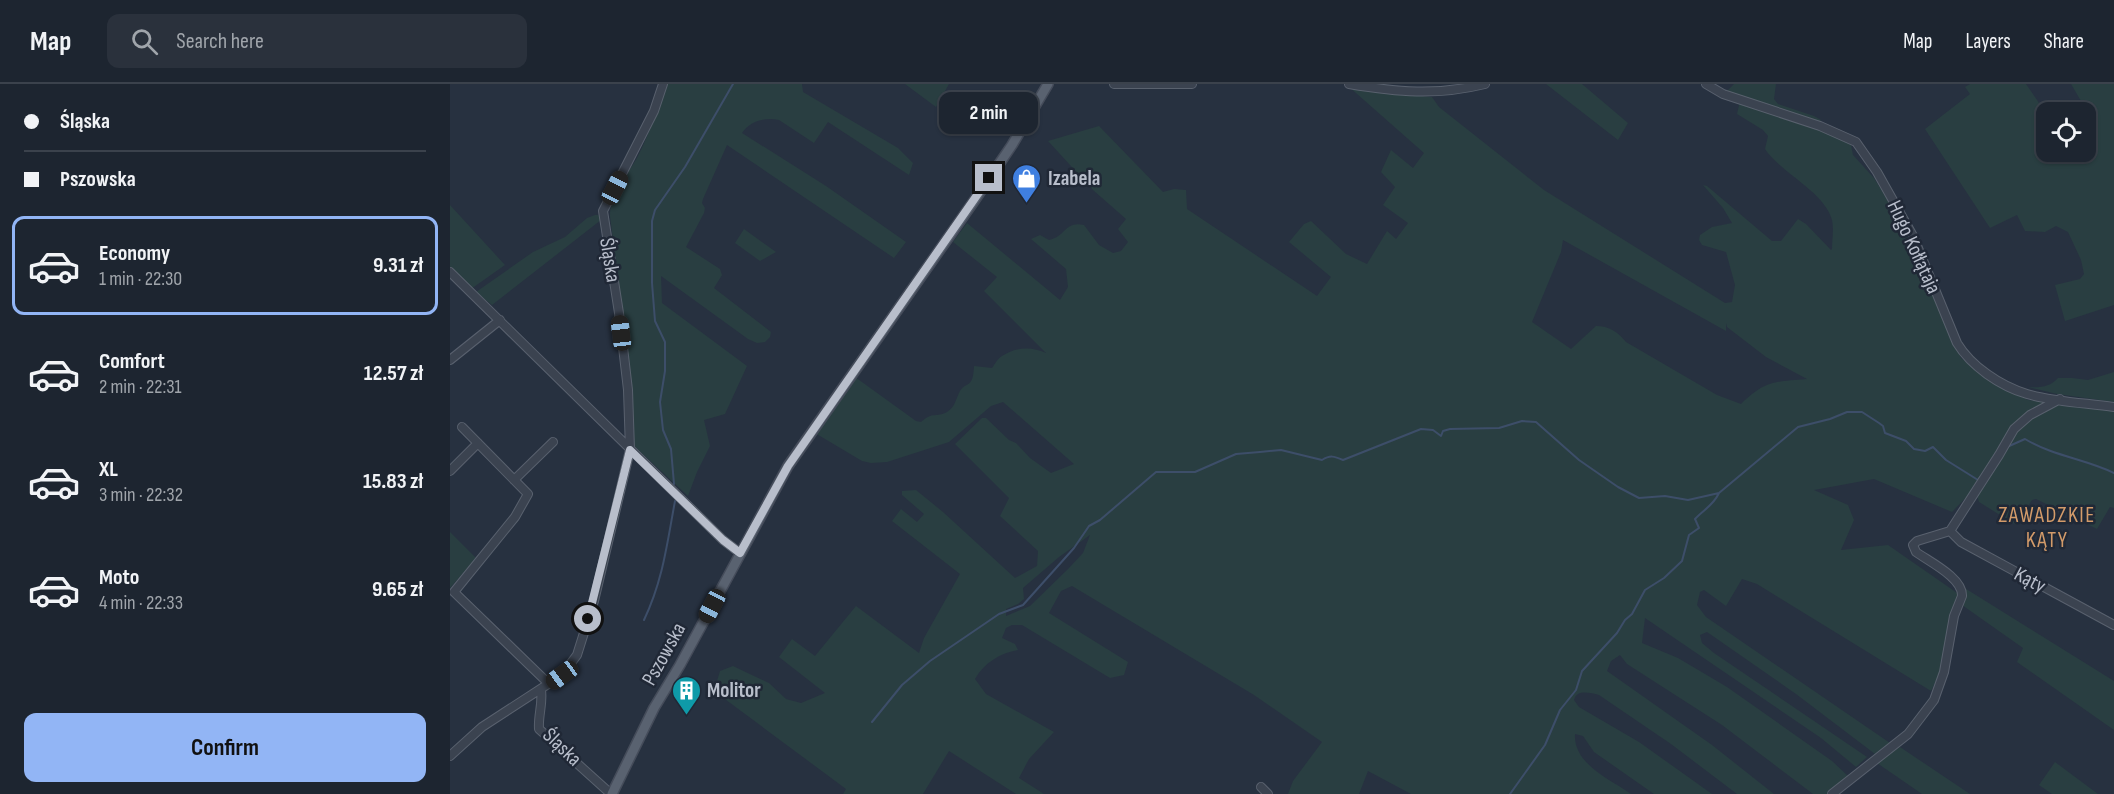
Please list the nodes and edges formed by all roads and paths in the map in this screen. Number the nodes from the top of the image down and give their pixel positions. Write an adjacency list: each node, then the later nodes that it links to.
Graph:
1 (663, 84): 16 (street, Śląska)
2 (1048, 84): 20 (main road, Pszowska)
3 (1114, 84): 4 (street)
4 (1192, 84)
5 (1349, 84): 6 (street)
6 (1485, 84)
7 (1706, 84): 11 (street, Hugo Kołłątaja)
8 (450, 272): 9 (street)
9 (500, 320): 10 (street); 16 (street)
10 (450, 360)
11 (2060, 399): 12 (street, Hugo Kołłątaja); 19 (street)
12 (2114, 407)
13 (462, 427): 15 (street)
14 (553, 442): 18 (street)
15 (478, 443): 17 (street); 18 (street)
16 (630, 450): 20 (street); 23 (street, Śląska)
17 (450, 471)
18 (514, 480): 21 (street)
19 (1950, 531): 22 (street, Kąty); 29 (street)
20 (740, 553): 27 (main road, Pszowska)
21 (452, 594): 23 (street)
22 (2114, 625)
23 (549, 684): 24 (street, Śląska)
24 (541, 690): 25 (street, Śląska); 27 (street, Śląska)
25 (450, 756)
26 (1261, 787): 28 (street)
27 (611, 794)
28 (1268, 794)
29 (1832, 794)

